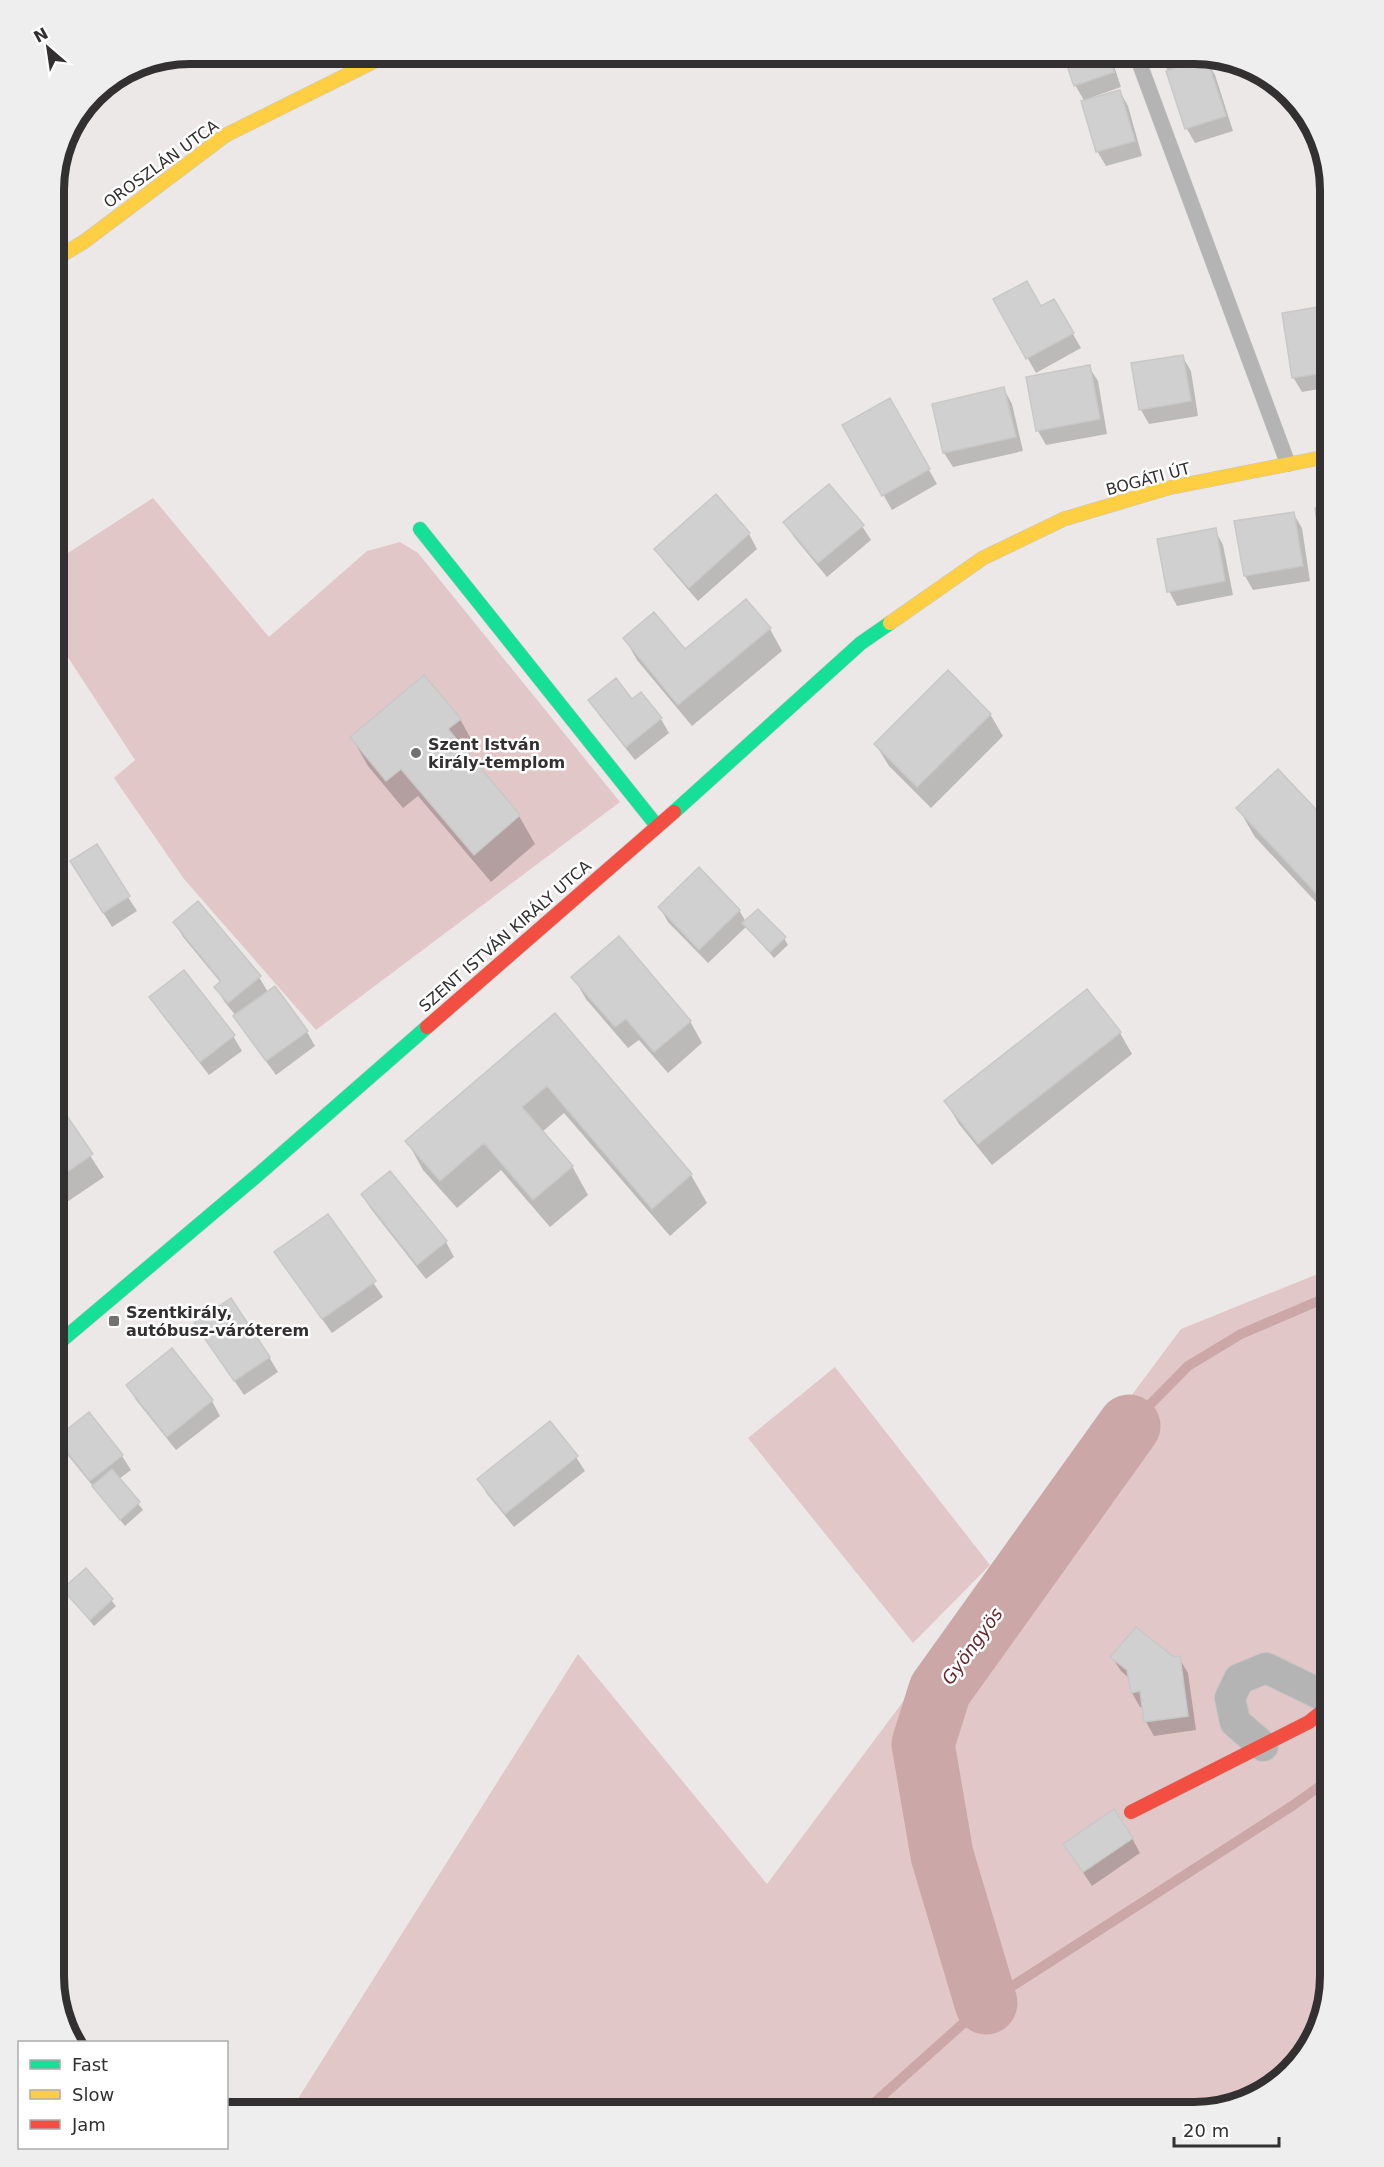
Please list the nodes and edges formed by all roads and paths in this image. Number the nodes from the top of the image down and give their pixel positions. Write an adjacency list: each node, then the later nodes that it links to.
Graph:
1 (369, 64): 3 (street, OROSZLÁN UTCA)
2 (1140, 65): 5 (lane)
3 (65, 253)
4 (1320, 458): 5 (street, BOGÁTI ÚT)
5 (1288, 464): 7 (street, BOGÁTI ÚT)
6 (420, 529): 8 (street)
7 (983, 558): 8 (street, SZENT ISTVÁN KIRÁLY UTCA)
8 (657, 826): 9 (street, SZENT ISTVÁN KIRÁLY UTCA)
9 (64, 1338)
10 (1320, 1694): 12 (street)
11 (1320, 1713): 12 (street)
12 (1263, 1746): 13 (street)
13 (1131, 1812)

